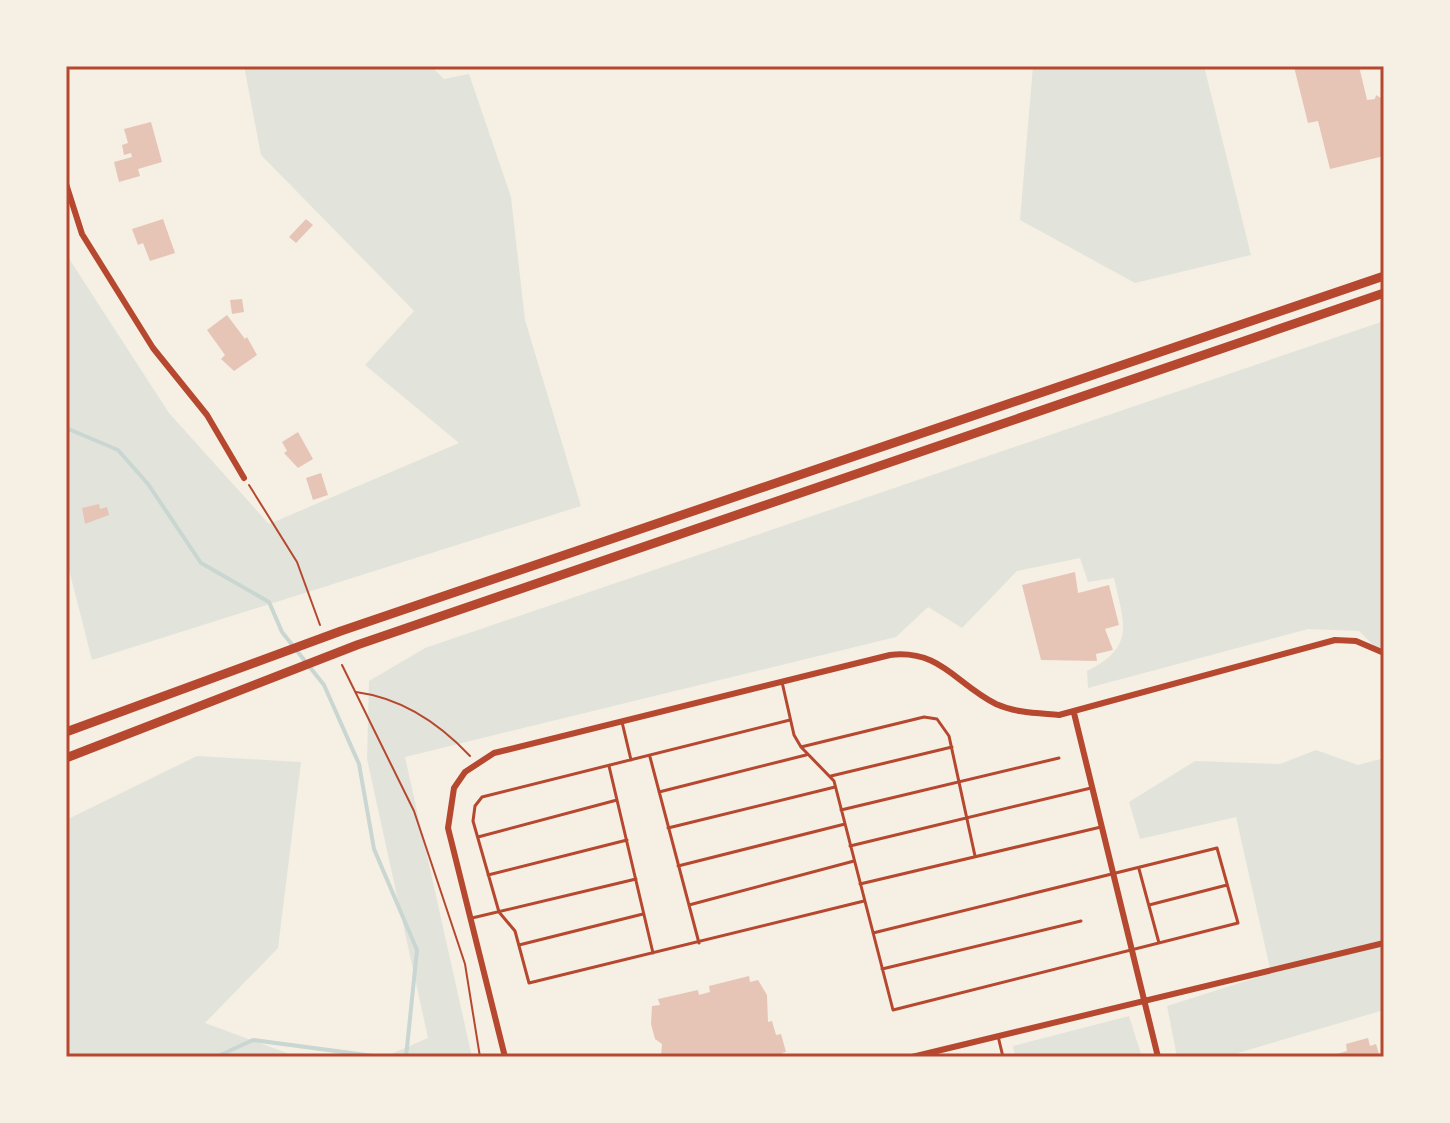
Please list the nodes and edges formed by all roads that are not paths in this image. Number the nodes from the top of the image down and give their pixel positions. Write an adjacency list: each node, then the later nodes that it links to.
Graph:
1 (66, 184): 4 (street)
2 (1384, 276): 10 (main road)
3 (1384, 293): 15 (main road)
4 (244, 478)
5 (1384, 653): 7 (street)
6 (782, 682): 7 (street); 8 (lane); 9 (street)
7 (1074, 713): 22 (street)
8 (790, 720): 11 (lane); 13 (lane)
9 (622, 722): 17 (lane); 47 (street)
10 (66, 732)
11 (801, 747): 12 (lane); 14 (lane)
12 (952, 747): 19 (lane); 20 (lane)
13 (650, 755): 17 (lane); 23 (lane)
14 (808, 755): 19 (lane); 23 (lane)
15 (66, 758)
16 (1059, 758): 20 (lane)
17 (631, 760): 18 (lane)
18 (609, 765): 24 (lane); 30 (lane)
19 (831, 776): 21 (lane)
20 (958, 783): 25 (lane); 26 (lane)
21 (836, 786): 25 (lane); 29 (lane)
22 (1091, 788): 26 (lane); 28 (street)
23 (659, 792): 29 (lane)
24 (617, 800): 30 (lane); 31 (lane)
25 (841, 810): 27 (lane)
26 (966, 818): 32 (lane); 33 (lane)
27 (845, 824): 32 (lane); 35 (lane)
28 (1101, 827): 33 (lane); 38 (street)
29 (668, 828): 35 (lane)
30 (478, 837): 37 (lane)
31 (627, 840): 37 (lane); 39 (lane)
32 (850, 846): 34 (lane)
33 (975, 856): 40 (lane)
34 (854, 861): 40 (lane); 43 (lane)
35 (678, 866): 43 (lane)
36 (1139, 869): 38 (lane); 41 (lane); 44 (lane)
37 (488, 875): 45 (lane)
38 (1113, 875): 49 (lane); 54 (street)
39 (636, 879): 45 (lane); 46 (lane)
40 (860, 884): 42 (lane)
41 (1227, 885): 44 (lane); 51 (lane)
42 (864, 901): 49 (lane); 50 (lane)
43 (689, 905): 50 (lane)
44 (1149, 905): 51 (lane)
45 (499, 912): 47 (lane); 53 (lane)
46 (644, 913): 53 (lane); 55 (lane)
47 (470, 918): 60 (street)
48 (1081, 921): 56 (lane)
49 (873, 933): 56 (lane)
50 (699, 943): 55 (lane)
51 (1159, 943): 54 (lane)
52 (1384, 943): 57 (street)
53 (519, 945): 55 (lane)
54 (1132, 950): 56 (lane); 57 (street)
55 (653, 953)
56 (882, 969)
57 (1144, 998): 58 (street); 64 (street)
58 (998, 1036): 59 (street); 63 (lane)
59 (954, 1047): 61 (street); 62 (street)
60 (505, 1057)
61 (912, 1057)
62 (952, 1057)
63 (1003, 1057)
64 (1158, 1057)

